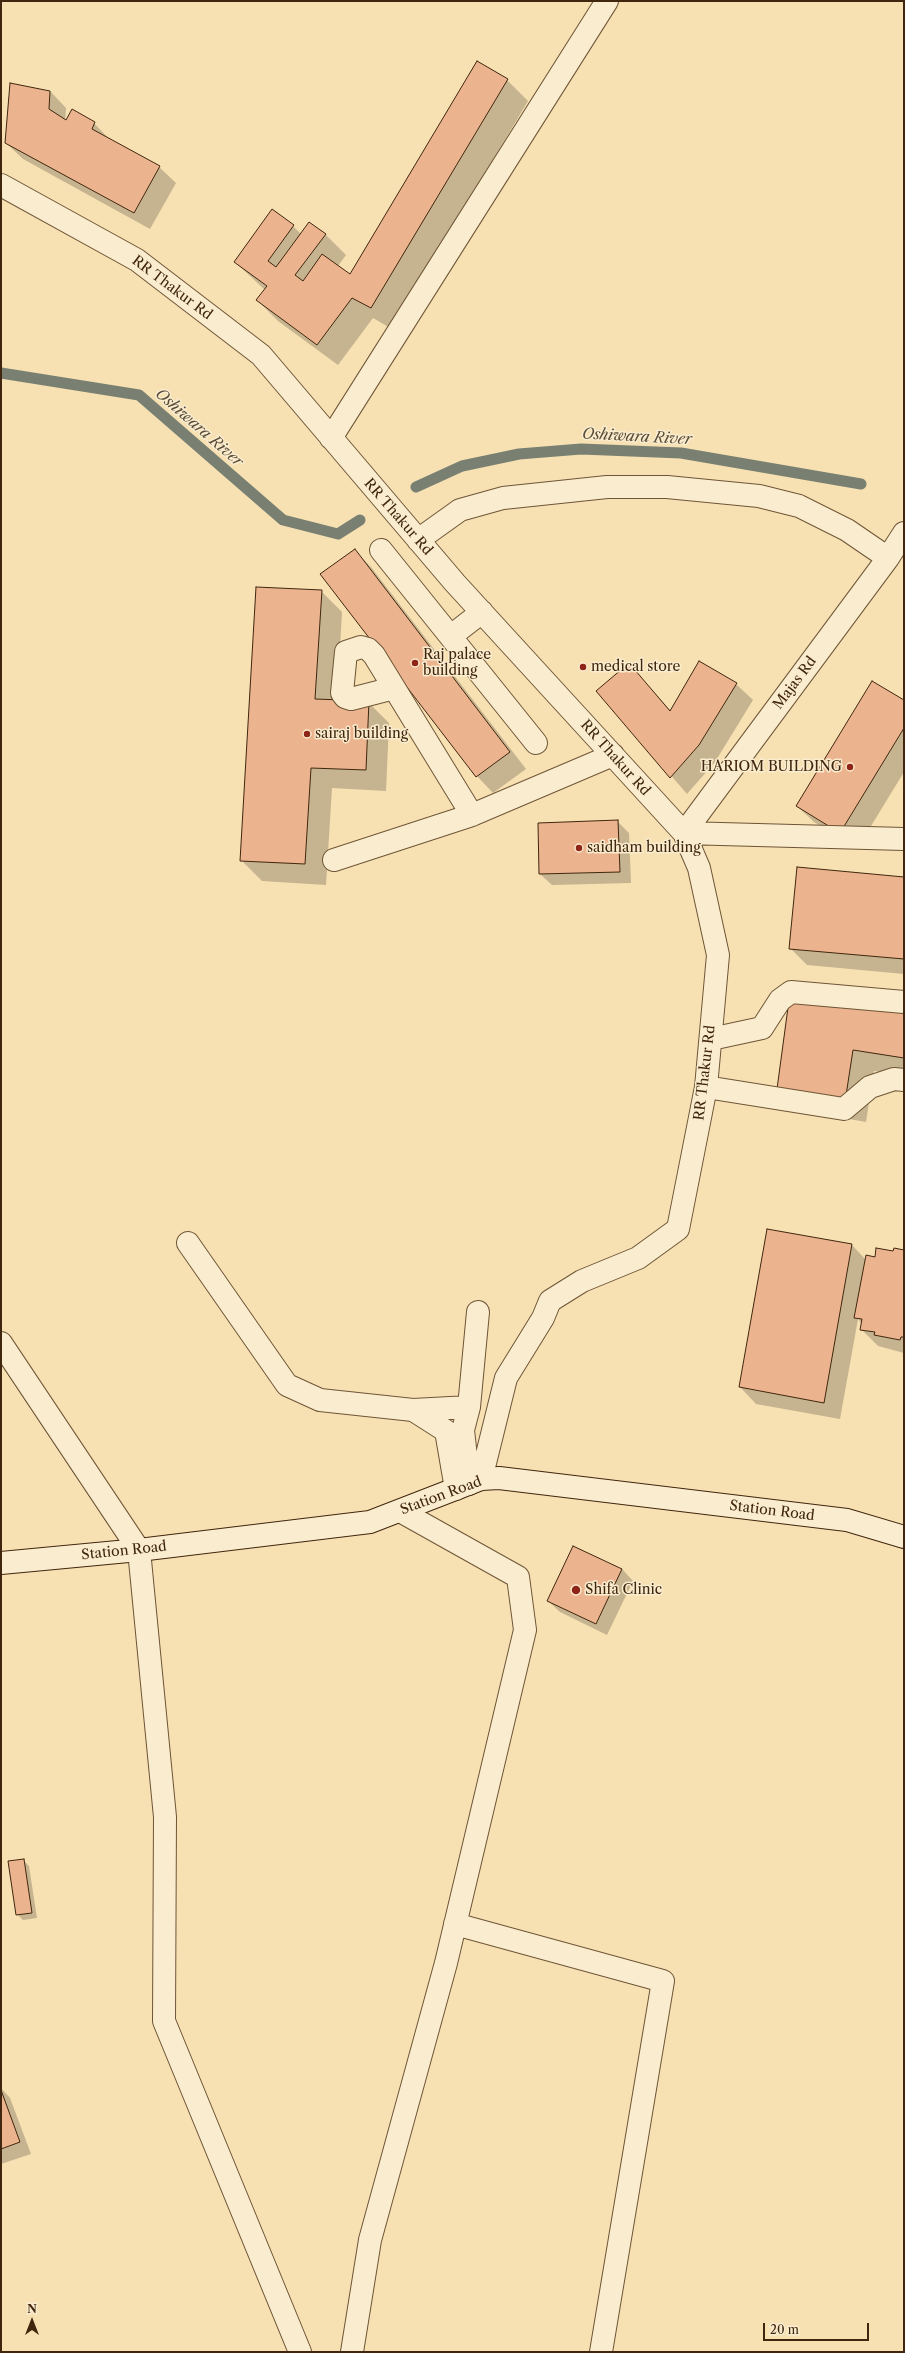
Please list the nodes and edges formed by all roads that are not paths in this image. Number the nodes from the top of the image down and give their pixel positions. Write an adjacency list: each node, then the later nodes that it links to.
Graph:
1 (607, 1): 3 (street)
2 (1, 185): 3 (street, RR Thakur Rd)
3 (331, 438): 5 (street, RR Thakur Rd)
4 (904, 533): 7 (street, Majas Rd)
5 (418, 540): 7 (street); 8 (street, RR Thakur Rd)
6 (381, 550): 9 (street)
7 (888, 558): 14 (street, Majas Rd)
8 (482, 612): 9 (street); 12 (street, RR Thakur Rd)
9 (451, 636): 11 (street)
10 (394, 688): 13 (street)
11 (536, 743)
12 (613, 755): 13 (street); 14 (street, RR Thakur Rd)
13 (472, 815): 16 (street)
14 (684, 832): 15 (street); 18 (street, RR Thakur Rd)
15 (904, 839)
16 (334, 860)
17 (904, 1002): 18 (street)
18 (711, 1039): 20 (street, RR Thakur Rd)
19 (904, 1080): 20 (street)
20 (706, 1087): 26 (street, RR Thakur Rd)
21 (188, 1243): 25 (street)
22 (478, 1312): 24 (street)
23 (1, 1343): 29 (street)
24 (469, 1407): 25 (street); 26 (street)
25 (413, 1410): 26 (street)
26 (469, 1484): 27 (street, Station Road); 28 (street, Station Road)
27 (400, 1512): 29 (street, Station Road); 31 (street)
28 (904, 1537)
29 (139, 1550): 30 (street, Station Road); 32 (street)
30 (1, 1563)
31 (455, 1924): 33 (street); 34 (street)
32 (300, 2352)
33 (352, 2352)
34 (601, 2352)

